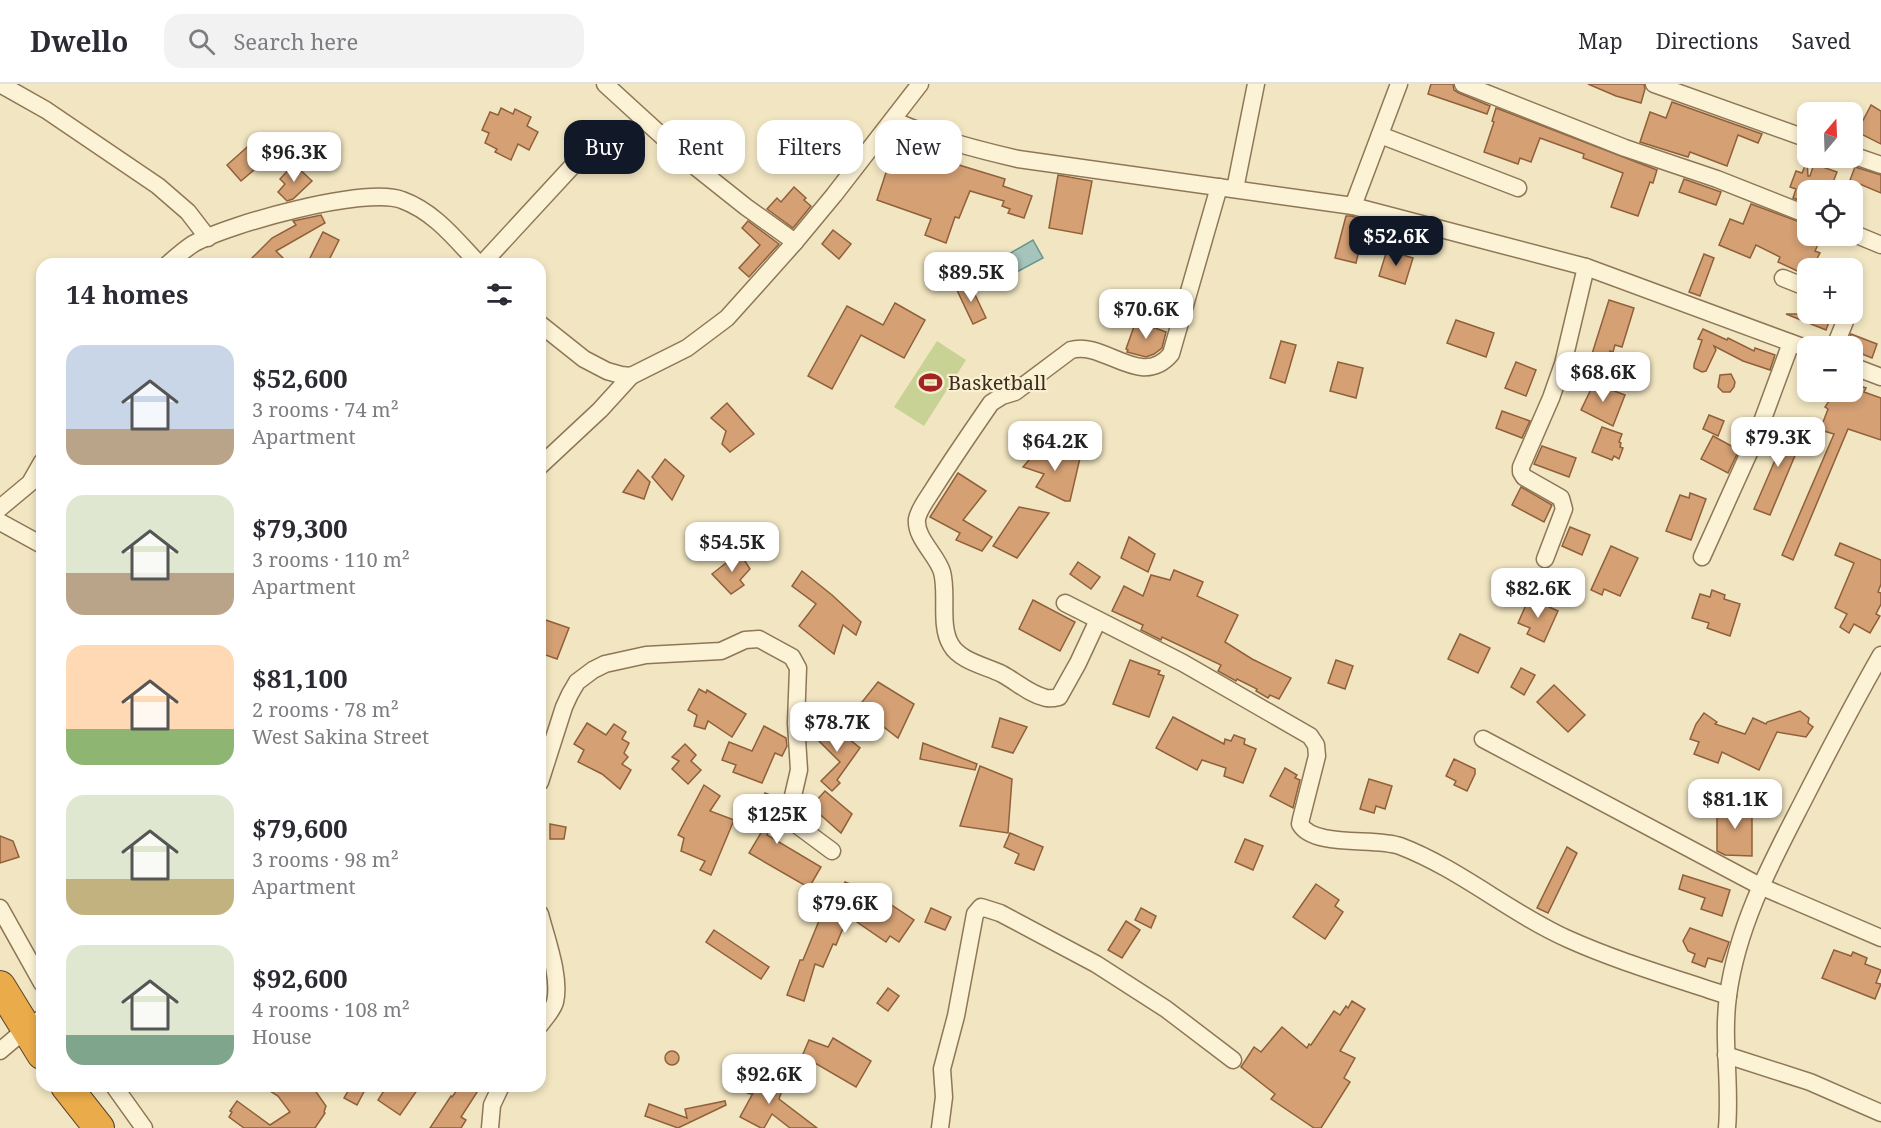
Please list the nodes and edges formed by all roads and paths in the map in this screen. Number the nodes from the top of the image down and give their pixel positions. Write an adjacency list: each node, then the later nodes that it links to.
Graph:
1 (0, 84): 20 (street)
2 (605, 84): 22 (street)
3 (920, 84): 8 (street)
4 (1256, 84): 16 (street)
5 (1399, 84): 9 (street)
6 (1463, 84): 19 (street)
7 (1654, 84): 10 (street)
8 (893, 120)
9 (1380, 135): 17 (street); 18 (street)
10 (1797, 136)
11 (875, 142): 22 (street)
12 (962, 145): 16 (street)
13 (1863, 159): 14 (street)
14 (1881, 165)
15 (565, 174): 26 (street)
16 (1227, 188): 18 (street); 44 (street)
17 (1518, 188)
18 (1353, 206): 27 (street)
19 (1797, 211)
20 (207, 238): 24 (street); 25 (street)
21 (1863, 238): 23 (street)
22 (795, 242): 34 (street)
23 (1881, 245)
24 (176, 258)
25 (474, 258)
26 (486, 258)
27 (1586, 267): 31 (street); 42 (street)
28 (1783, 278): 29 (street)
29 (1797, 284)
30 (546, 328): 34 (street)
31 (1791, 343): 32 (street); 41 (street)
32 (1797, 345)
33 (1863, 370): 35 (street)
34 (631, 376): 36 (street)
35 (1881, 377)
36 (546, 460)
37 (36, 472): 38 (street)
38 (0, 508)
39 (0, 522): 40 (street)
40 (36, 541)
41 (1702, 556)
42 (1545, 559)
43 (1065, 603): 44 (street)
44 (1098, 620): 55 (street)
45 (1881, 656): 49 (street)
46 (1483, 739): 49 (street)
47 (546, 762): 48 (street)
48 (832, 851)
49 (1760, 886): 51 (street); 55 (street)
50 (0, 908): 53 (street)
51 (1881, 938)
52 (546, 941): 56 (street)
53 (36, 972)
54 (0, 986): 57 (highway)
55 (1728, 996): 59 (street)
56 (546, 1017)
57 (34, 1023): 58 (street)
58 (0, 1052)
59 (1726, 1055): 64 (street); 69 (street)
60 (1233, 1060): 68 (street)
61 (71, 1092): 65 (highway)
62 (118, 1092): 66 (street)
63 (494, 1092): 67 (street)
64 (1881, 1113)
65 (99, 1128)
66 (144, 1128)
67 (490, 1128)
68 (940, 1128)
69 (1727, 1128)

